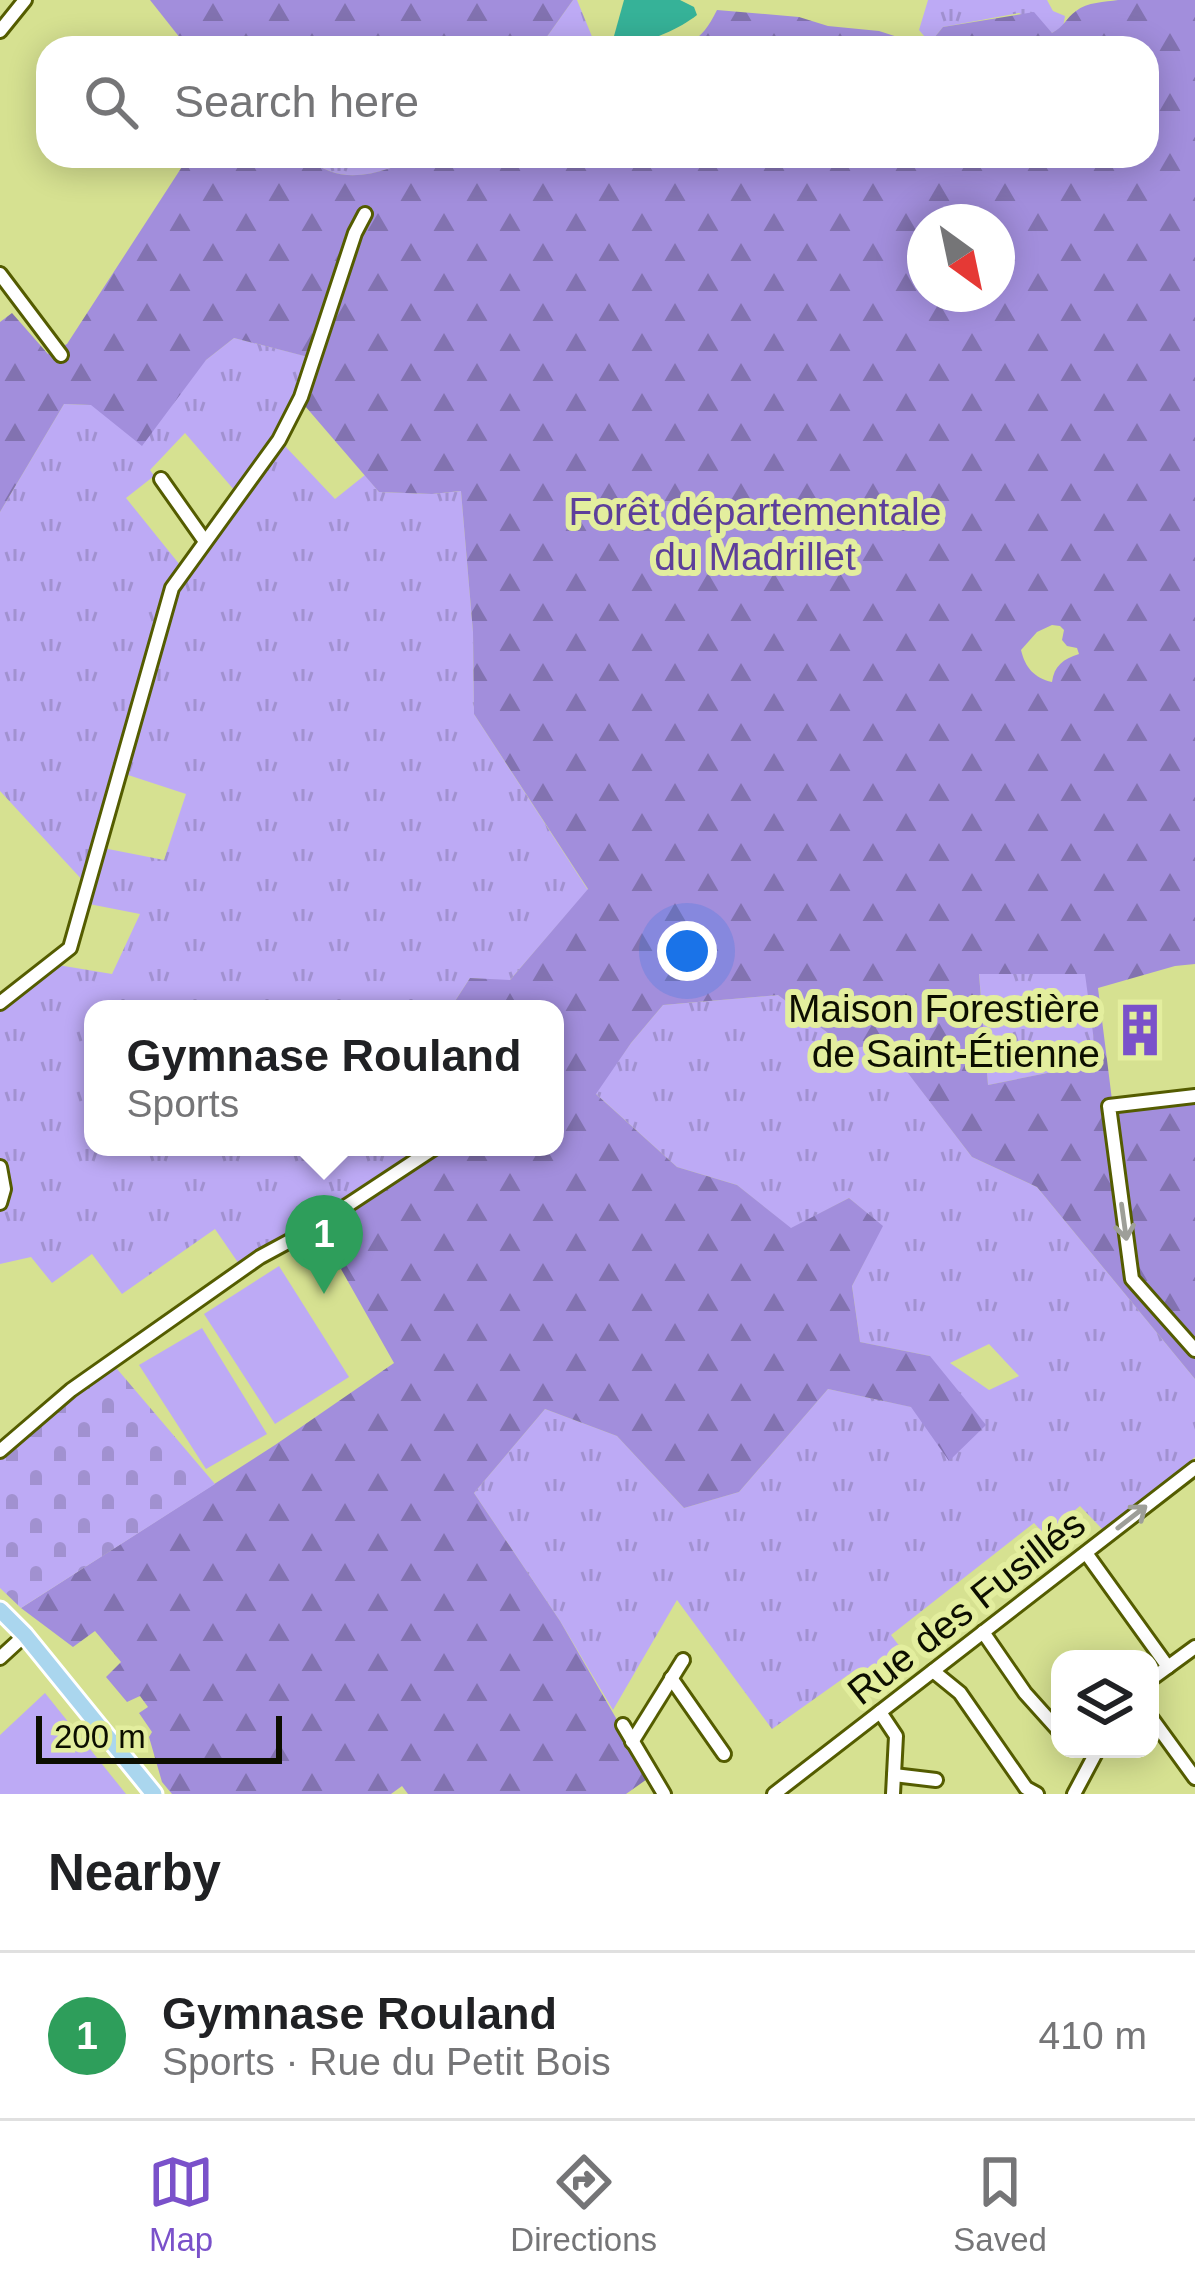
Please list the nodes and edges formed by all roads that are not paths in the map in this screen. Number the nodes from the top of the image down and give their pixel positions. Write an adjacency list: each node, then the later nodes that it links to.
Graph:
1 (25, 0): 2 (street)
2 (0, 31)
3 (365, 214): 7 (street)
4 (0, 274): 5 (street)
5 (61, 356)
6 (161, 479): 7 (street)
7 (204, 540): 8 (street)
8 (0, 1003)
9 (1195, 1096): 13 (street, one-way to 13)
10 (422, 1156): 14 (street)
11 (0, 1167): 12 (street)
12 (2, 1196)
13 (1195, 1350)
14 (0, 1451)
15 (1195, 1468): 16 (street, Rue des Fusillés, one-way to 15)
16 (1086, 1553): 18 (street, Rue des Fusillés); 23 (street)
17 (0, 1610): 19 (main road)
18 (983, 1632): 24 (street, Rue des Fusillés); 28 (street)
19 (25, 1635): 21 (street); 38 (main road)
20 (1194, 1649): 23 (street)
21 (0, 1658)
22 (682, 1660): 26 (street)
23 (1168, 1667): 25 (street)
24 (933, 1671): 27 (street, Rue des Fusillés); 42 (street)
25 (1159, 1674)
26 (671, 1678): 31 (street); 32 (street)
27 (880, 1712): 34 (street); 40 (street, Rue des Fusillés)
28 (1051, 1722)
29 (622, 1724): 31 (street)
30 (1159, 1728): 35 (street)
31 (632, 1742): 39 (street)
32 (724, 1754)
33 (1094, 1758): 37 (street)
34 (894, 1775): 36 (street); 41 (street)
35 (1195, 1778)
36 (936, 1780)
37 (1081, 1790)
38 (154, 1794)
39 (664, 1794)
40 (774, 1794)
41 (892, 1794)
42 (1037, 1794)

